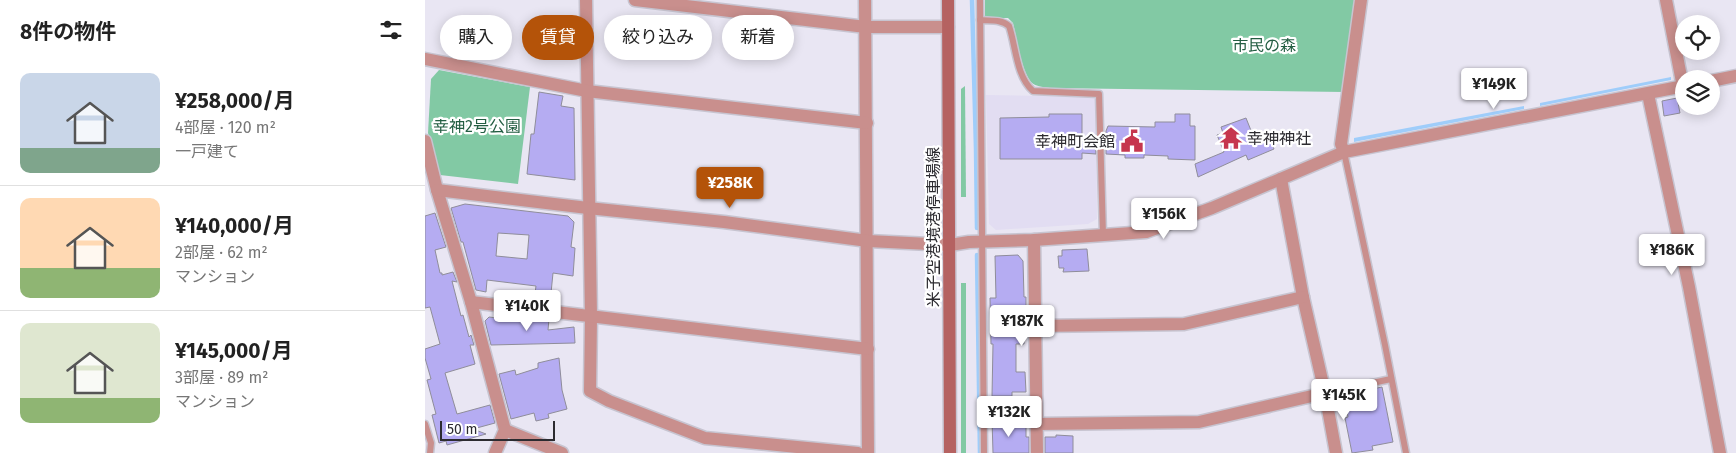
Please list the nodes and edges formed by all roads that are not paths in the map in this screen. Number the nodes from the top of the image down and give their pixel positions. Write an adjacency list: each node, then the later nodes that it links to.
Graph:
1 (586, 0): 16 (street)
2 (635, 0): 9 (street)
3 (865, 0): 9 (street)
4 (948, 0): 10 (main road, 米子空港境港停車場線)
5 (980, 0): 8 (lane)
6 (1361, 0): 20 (street)
7 (1666, 0): 12 (street)
8 (980, 20): 24 (lane); 27 (lane)
9 (866, 27): 10 (street); 18 (street)
10 (948, 28): 28 (main road, 米子空港境港停車場線)
11 (425, 59): 16 (street)
12 (1680, 70)
13 (1736, 76): 14 (street)
14 (1720, 79)
15 (1675, 88): 17 (street)
16 (587, 91): 18 (street); 23 (street)
17 (1648, 94): 20 (street); 49 (street)
18 (867, 122): 26 (street)
19 (425, 141): 22 (street)
20 (1344, 152): 21 (street); 34 (lane)
21 (1281, 179): 24 (street); 29 (street)
22 (437, 190): 23 (street); 30 (street)
23 (588, 208): 26 (street); 31 (street)
24 (1103, 235): 25 (street)
25 (1034, 240): 27 (street); 32 (street)
26 (868, 241): 28 (street); 33 (street)
27 (984, 242): 28 (street); 45 (lane)
28 (950, 245): 44 (main road, 米子空港境港停車場線)
29 (1303, 297): 32 (street); 35 (street)
30 (471, 302): 31 (street); 38 (street)
31 (591, 317): 33 (street); 42 (street)
32 (1036, 326): 37 (street)
33 (868, 349): 43 (street)
34 (1391, 379): 35 (lane); 48 (lane)
35 (1325, 393): 37 (street); 47 (street)
36 (425, 424): 39 (lane)
37 (1037, 424): 46 (street)
38 (505, 430): 40 (street); 41 (street)
39 (430, 453)
40 (495, 453)
41 (561, 453)
42 (858, 453)
43 (868, 453)
44 (950, 453)
45 (984, 453)
46 (1037, 453)
47 (1336, 453)
48 (1406, 453)
49 (1720, 453)

